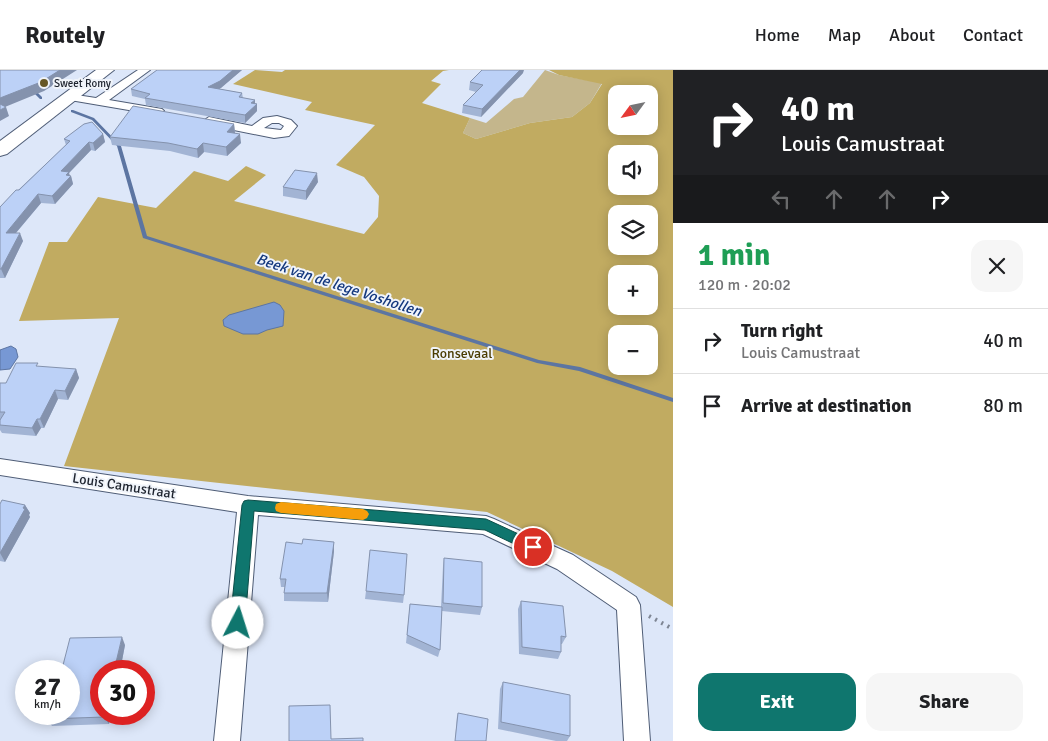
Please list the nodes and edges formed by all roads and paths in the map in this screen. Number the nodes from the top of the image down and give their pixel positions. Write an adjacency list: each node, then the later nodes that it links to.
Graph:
1 (106, 70): 3 (main road)
2 (145, 70): 4 (street)
3 (70, 97): 4 (street); 8 (main road)
4 (99, 101): 5 (street)
5 (172, 114)
6 (199, 119): 7 (street)
7 (255, 130)
8 (2, 145)
9 (0, 467): 10 (street, Louis Camustraat)
10 (248, 505): 11 (street); 12 (street, Louis Camustraat)
11 (227, 741)
12 (637, 741)

